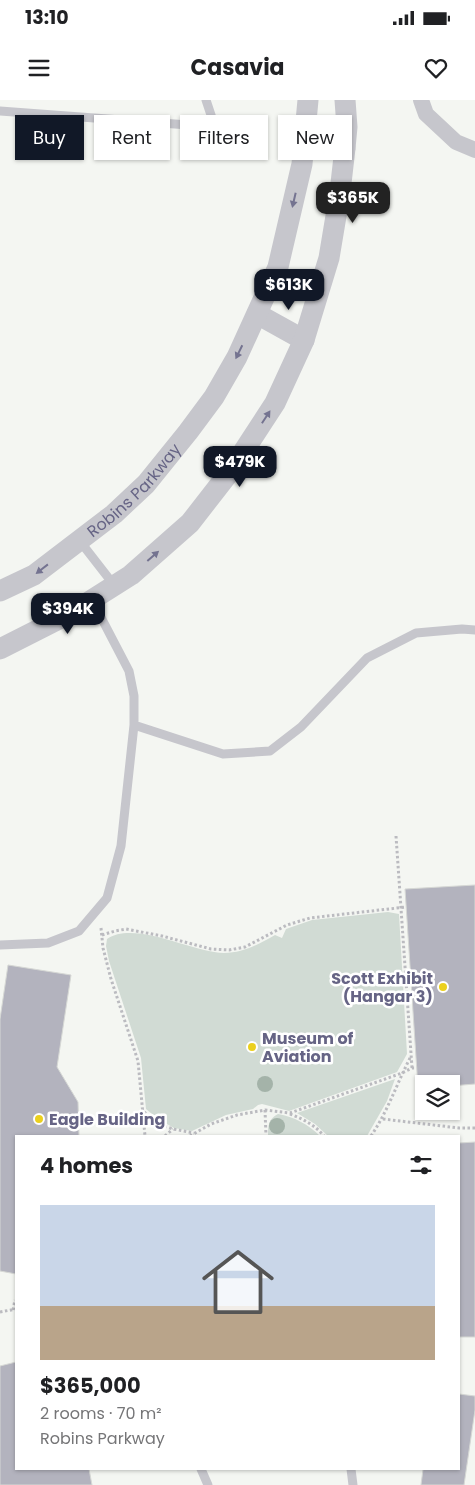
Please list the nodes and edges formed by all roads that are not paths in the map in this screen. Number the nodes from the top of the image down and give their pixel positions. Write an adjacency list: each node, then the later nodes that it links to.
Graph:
1 (206, 100): 5 (lane)
2 (308, 100): 6 (street, Robins Parkway)
3 (345, 100): 7 (street)
4 (421, 100): 8 (street)
5 (0, 111)
6 (306, 115)
7 (346, 115)
8 (475, 150)
9 (302, 160): 11 (street, Robins Parkway, one-way to 11)
10 (344, 160): 12 (street)
11 (257, 314): 12 (street); 13 (street, Robins Parkway, one-way to 13)
12 (304, 340): 14 (street, one-way to 12)
13 (79, 540): 14 (lane); 15 (street, Robins Parkway, one-way to 15)
14 (114, 585): 16 (street)
15 (0, 591)
16 (92, 600): 18 (street); 19 (lane)
17 (475, 630): 19 (lane)
18 (0, 649)
19 (134, 725): 20 (lane)
20 (0, 945)
21 (201, 1470): 23 (lane)
22 (351, 1470): 24 (lane)
23 (208, 1485)
24 (352, 1485)

